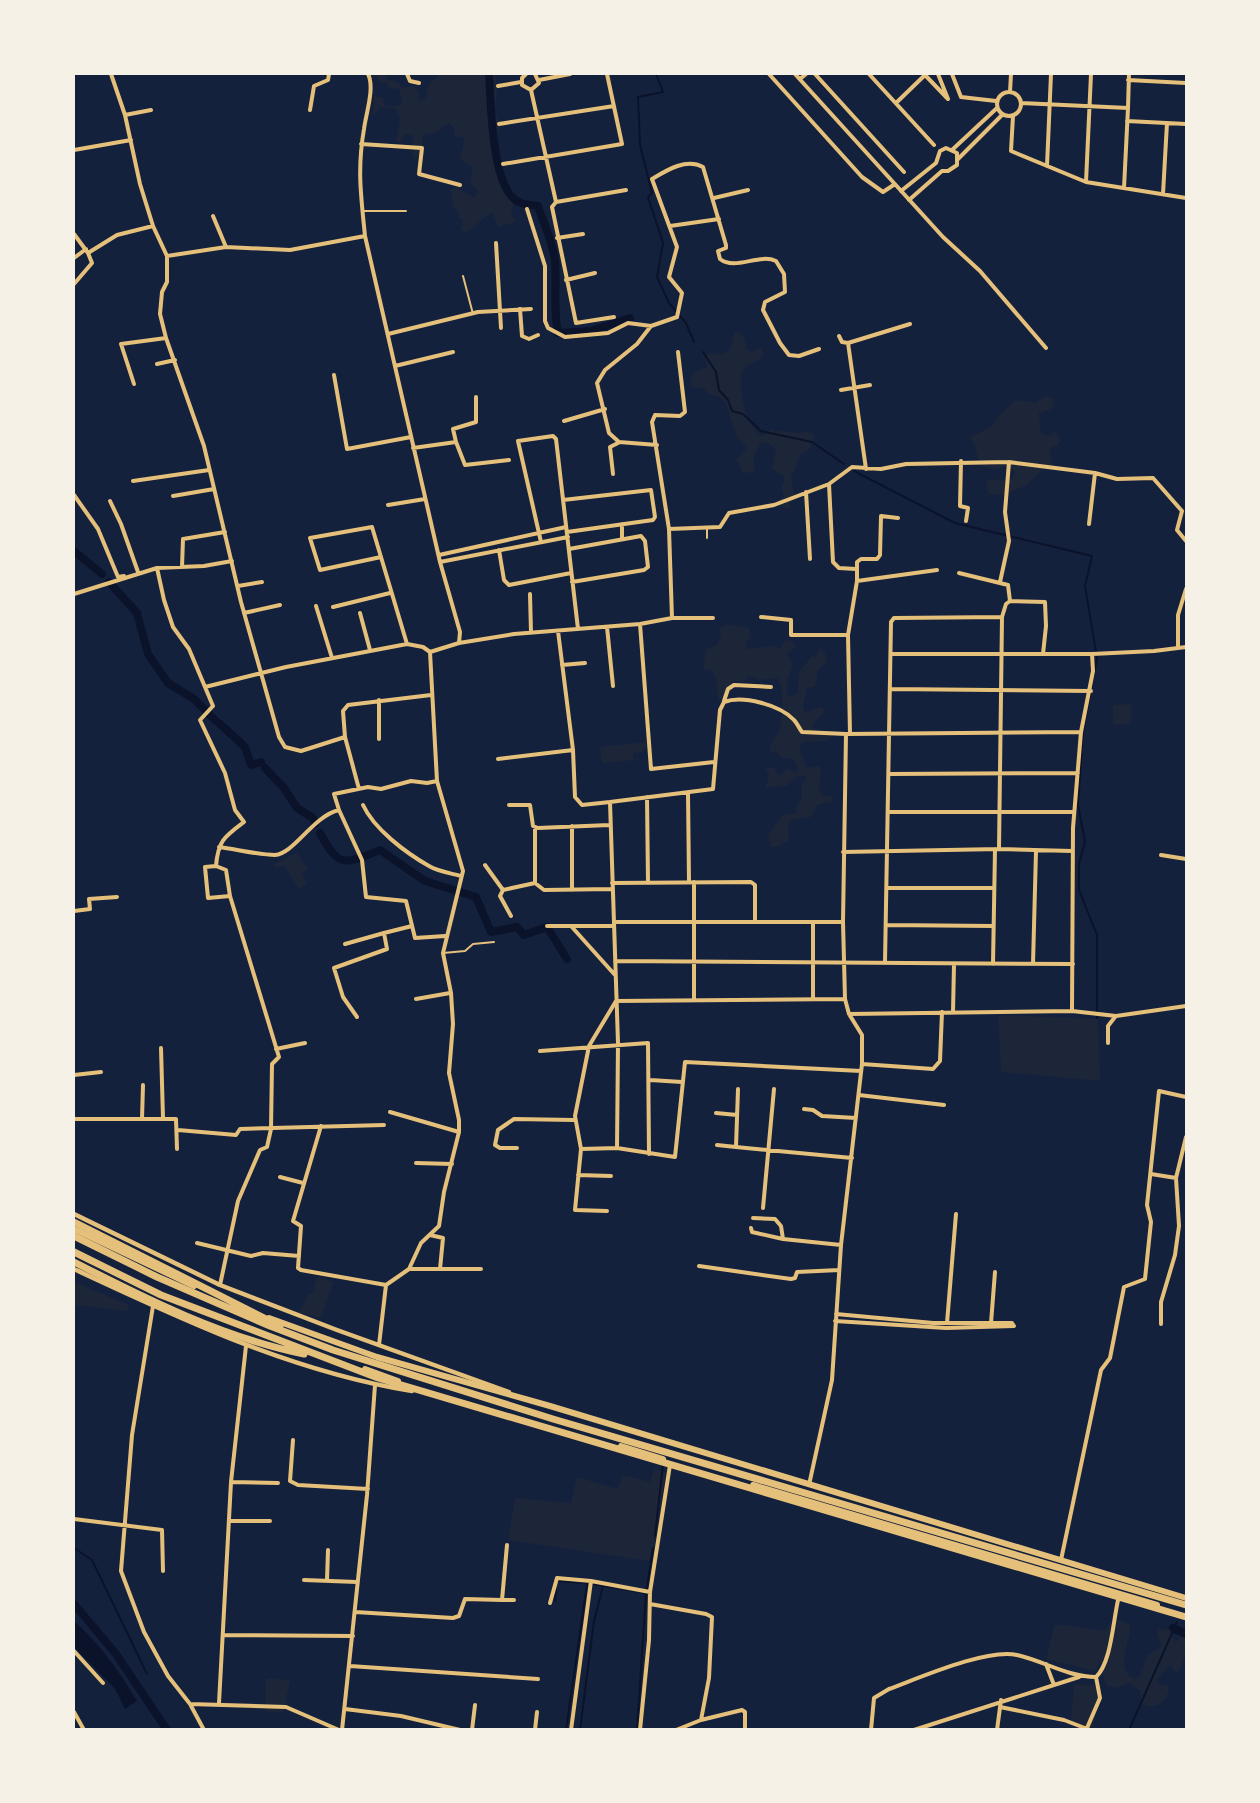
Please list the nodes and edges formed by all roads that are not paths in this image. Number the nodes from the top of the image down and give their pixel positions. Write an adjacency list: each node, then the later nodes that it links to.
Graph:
1 (111, 74): 41 (street)
2 (329, 74): 39 (street)
3 (368, 74): 49 (street)
4 (407, 74): 25 (street)
5 (526, 74): 24 (street)
6 (535, 74): 22 (street)
7 (570, 74): 22 (street)
8 (607, 74): 34 (street)
9 (769, 74): 61 (street)
10 (795, 74): 21 (street)
11 (806, 74): 21 (street)
12 (815, 74): 59 (street)
13 (869, 74): 31 (street)
14 (926, 74): 15 (street); 31 (street)
15 (938, 74)
16 (952, 74): 30 (street)
17 (1011, 74): 29 (street)
18 (1052, 74): 33 (street)
19 (1091, 74): 35 (street)
20 (1128, 74): 23 (street)
21 (800, 79): 61 (street)
22 (539, 80): 28 (street)
23 (1128, 80): 26 (street); 37 (street)
24 (521, 82): 27 (street); 28 (street)
25 (419, 83)
26 (1186, 83)
27 (498, 86)
28 (531, 90): 43 (street)
29 (1010, 92): 30 (street); 32 (street)
30 (996, 101): 36 (street)
31 (896, 103): 50 (street)
32 (1021, 103): 33 (street); 42 (street)
33 (1050, 104): 35 (street); 57 (street)
34 (614, 106): 43 (street); 53 (street)
35 (1090, 106): 37 (street); 60 (street)
36 (997, 108): 40 (street); 52 (street)
37 (1128, 108): 44 (street)
38 (151, 110): 41 (street)
39 (310, 110)
40 (1002, 114): 42 (street); 54 (street)
41 (125, 115): 48 (street)
42 (1013, 116): 57 (street)
43 (538, 120): 46 (street); 53 (street)
44 (1127, 122): 45 (street); 63 (street)
45 (1167, 123): 47 (street); 67 (street)
46 (499, 124)
47 (1186, 124)
48 (131, 140): 51 (street); 77 (street)
49 (361, 144): 62 (street); 73 (street)
50 (934, 145)
51 (74, 150)
52 (952, 150): 54 (street); 55 (street)
53 (547, 157): 56 (street); 71 (street)
54 (958, 159): 58 (street)
55 (936, 163): 58 (street); 66 (street)
56 (503, 164)
57 (1047, 166): 60 (street)
58 (942, 171): 70 (street)
59 (904, 172)
60 (1086, 182): 63 (street)
61 (895, 184): 66 (street)
62 (460, 185)
63 (1124, 188): 67 (street)
64 (626, 190): 71 (street)
65 (748, 190): 68 (street)
66 (901, 191): 70 (street)
67 (1163, 194): 69 (street)
68 (714, 198): 76 (street); 78 (street)
69 (1186, 198)
70 (909, 200): 105 (street)
71 (556, 202): 82 (street)
72 (527, 209): 98 (street)
73 (363, 211): 74 (lane); 81 (street)
74 (406, 211)
75 (213, 216): 84 (street)
76 (719, 219): 78 (street); 106 (street)
77 (153, 226): 85 (street); 86 (street)
78 (669, 226): 98 (street)
79 (74, 234): 85 (street)
80 (583, 234): 82 (street)
81 (365, 236): 84 (street); 100 (street)
82 (557, 238): 90 (street)
83 (496, 243): 92 (street)
84 (226, 248): 86 (street)
85 (87, 251): 87 (street); 91 (street)
86 (167, 256): 103 (street)
87 (74, 258)
88 (595, 273): 90 (street)
89 (463, 276): 95 (lane)
90 (566, 280): 96 (street)
91 (74, 284)
92 (500, 309): 93 (street); 95 (street); 99 (street)
93 (520, 309): 94 (street); 101 (street)
94 (531, 309)
95 (473, 314): 100 (street)
96 (614, 317)
97 (910, 324): 104 (street)
98 (651, 326): 118 (street)
99 (501, 328)
100 (388, 334): 111 (street)
101 (538, 336)
102 (839, 336): 104 (street)
103 (166, 338): 109 (street); 113 (street)
104 (848, 343): 115 (street)
105 (1046, 348)
106 (819, 349)
107 (453, 351): 111 (street)
108 (678, 351): 123 (street)
109 (175, 360): 110 (street); 129 (street)
110 (157, 364)
111 (395, 366): 120 (street)
112 (334, 375): 120 (street)
113 (134, 384)
114 (870, 385): 115 (street)
115 (855, 389): 116 (street); 128 (street)
116 (841, 390)
117 (476, 397): 121 (street)
118 (605, 409): 119 (street); 122 (street)
119 (564, 422)
120 (411, 437): 124 (street)
121 (456, 442): 124 (street); 125 (street)
122 (619, 442): 123 (street); 131 (street)
123 (657, 445): 148 (street)
124 (413, 448): 138 (street)
125 (510, 460)
126 (961, 461): 127 (street); 128 (street); 143 (street)
127 (1009, 462): 130 (street); 176 (street)
128 (866, 469): 133 (street)
129 (209, 470): 132 (street); 134 (street)
130 (1095, 473): 145 (street); 154 (street)
131 (613, 474)
132 (133, 481)
133 (829, 484): 135 (street); 167 (street)
134 (214, 489): 137 (street); 149 (street)
135 (806, 492): 147 (street); 162 (street)
136 (74, 495): 172 (street)
137 (173, 496)
138 (425, 499): 141 (street); 160 (street)
139 (563, 500): 144 (street); 146 (street); 150 (street)
140 (110, 501): 169 (street)
141 (388, 505)
142 (898, 518): 167 (street)
143 (966, 521)
144 (622, 524): 151 (street); 153 (street)
145 (1089, 524)
146 (566, 526): 150 (street); 151 (street)
147 (707, 528): 148 (street); 152 (lane)
148 (669, 529): 190 (street)
149 (225, 532): 163 (street); 165 (street)
150 (539, 533): 155 (street); 156 (street)
151 (568, 535): 155 (street); 157 (street)
152 (707, 538)
153 (622, 539): 157 (street); 175 (street)
154 (1186, 541)
155 (541, 542): 158 (street)
156 (486, 544): 159 (street); 160 (street)
157 (569, 549): 170 (street)
158 (499, 550): 159 (street); 170 (street)
159 (488, 552): 164 (street)
160 (439, 555): 164 (street)
161 (381, 557): 161 (street); 179 (street)
162 (810, 559)
163 (232, 561): 165 (street); 177 (street)
164 (440, 562): 198 (street)
165 (182, 567): 166 (street)
166 (157, 568): 169 (street); 213 (street)
167 (856, 569): 173 (street)
168 (937, 570): 173 (street)
169 (138, 572): 172 (street)
170 (571, 573): 175 (street)
171 (959, 573): 176 (street)
172 (130, 576): 180 (street)
173 (856, 581): 197 (street)
174 (262, 582): 177 (street)
175 (572, 582): 194 (street)
176 (1000, 582): 182 (street)
177 (238, 586): 186 (street)
178 (1186, 589): 200 (street)
179 (390, 593): 185 (street); 199 (street)
180 (74, 594)
181 (531, 594): 196 (street)
182 (1010, 601): 189 (street); 205 (street)
183 (280, 604): 186 (street)
184 (316, 606): 208 (street)
185 (333, 607)
186 (244, 613): 211 (street)
187 (360, 613): 202 (street)
188 (761, 617): 197 (street)
189 (1002, 617): 204 (street); 207 (street)
190 (672, 618): 191 (street); 192 (street)
191 (713, 618)
192 (640, 624): 193 (street); 229 (street)
193 (607, 627): 194 (street); 212 (street)
194 (578, 629): 195 (street)
195 (558, 631): 196 (street); 210 (street)
196 (531, 633): 198 (street)
197 (849, 635): 224 (street)
198 (459, 643): 203 (street)
199 (407, 644): 202 (street); 203 (street)
200 (1178, 646): 201 (street); 206 (street)
201 (1186, 647)
202 (370, 650): 208 (street)
203 (430, 652): 218 (street)
204 (891, 654): 207 (street); 215 (street)
205 (1043, 654): 206 (street); 207 (street)
206 (1093, 654): 216 (street)
207 (1003, 655): 217 (street)
208 (332, 658): 211 (street)
209 (585, 663): 210 (street)
210 (562, 665): 227 (street)
211 (261, 675): 213 (street); 225 (street)
212 (613, 686)
213 (205, 687): 247 (street)
214 (771, 687): 220 (street)
215 (891, 689): 217 (street); 223 (street)
216 (1091, 691): 217 (street); 222 (street)
217 (1003, 692): 221 (street)
218 (431, 695): 219 (street); 233 (street)
219 (379, 700): 225 (street); 226 (street)
220 (724, 702): 224 (street); 229 (street)
221 (1003, 732): 222 (street); 223 (street); 232 (street)
222 (1081, 732): 230 (street)
223 (890, 733): 224 (street); 231 (street)
224 (848, 734): 252 (street)
225 (345, 737): 234 (street)
226 (379, 739)
227 (573, 750): 228 (street); 237 (street)
228 (498, 759)
229 (714, 762): 235 (street)
230 (1078, 773): 232 (street); 243 (street)
231 (889, 774): 232 (street); 241 (street)
232 (1002, 774): 242 (street)
233 (437, 781): 234 (street); 257 (street)
234 (359, 789): 240 (street)
235 (688, 793): 236 (street); 259 (street)
236 (647, 796): 237 (street); 261 (street)
237 (610, 802): 244 (street)
238 (363, 805): 257 (street)
239 (509, 805): 246 (street)
240 (339, 810): 247 (street); 277 (street)
241 (889, 812): 242 (street); 248 (street)
242 (1001, 812): 243 (street); 249 (street)
243 (1074, 812): 251 (street)
244 (609, 825): 245 (street); 258 (street)
245 (572, 826): 246 (street); 266 (street)
246 (535, 827): 260 (street)
247 (218, 846): 256 (street)
248 (889, 849): 249 (street); 252 (street); 262 (street)
249 (997, 849): 250 (street); 263 (street)
250 (1036, 851): 251 (street); 293 (street)
251 (1072, 851): 294 (street)
252 (843, 852): 274 (street)
253 (1161, 855): 254 (street)
254 (1186, 859)
255 (485, 865): 265 (street)
256 (216, 866): 267 (street); 267 (street)
257 (461, 876): 282 (street)
258 (612, 882): 261 (street); 264 (street)
259 (692, 882): 261 (street); 271 (street); 272 (street)
260 (535, 883): 265 (street); 266 (street)
261 (648, 883)
262 (888, 888): 263 (street); 276 (street)
263 (994, 888): 280 (street)
264 (611, 889): 266 (street); 275 (street)
265 (503, 890): 270 (street)
266 (572, 890)
267 (230, 896): 314 (street)
268 (117, 897): 269 (street)
269 (74, 911)
270 (511, 916)
271 (694, 921): 272 (street); 275 (street); 287 (street)
272 (755, 922): 273 (street)
273 (813, 922): 274 (street); 288 (street)
274 (843, 922): 289 (street)
275 (614, 924): 279 (street); 286 (street)
276 (886, 925): 280 (street); 290 (street)
277 (412, 926): 281 (street); 282 (street)
278 (547, 926): 279 (street)
279 (571, 926): 295 (street)
280 (993, 926): 292 (street)
281 (384, 933): 284 (street); 308 (street)
282 (445, 936): 285 (street)
283 (494, 942): 285 (lane)
284 (345, 944)
285 (443, 953): 296 (street)
286 (615, 961): 287 (street); 295 (street)
287 (695, 961): 288 (street); 297 (street)
288 (814, 962): 289 (street); 298 (street)
289 (844, 962): 290 (street); 300 (street)
290 (885, 962): 291 (street)
291 (954, 964): 292 (street); 305 (street)
292 (993, 964): 293 (street)
293 (1033, 964): 294 (street)
294 (1073, 964): 303 (street)
295 (615, 975): 301 (street)
296 (451, 993): 299 (street); 341 (street)
297 (694, 998): 298 (street); 301 (street)
298 (813, 998): 300 (street)
299 (416, 999)
300 (845, 999): 306 (street)
301 (616, 1001): 310 (street); 312 (street)
302 (1186, 1006): 307 (street)
303 (1072, 1011): 305 (street); 307 (street)
304 (942, 1012): 305 (street); 306 (street); 316 (street)
305 (953, 1012)
306 (849, 1014): 316 (street)
307 (1116, 1016): 311 (street)
308 (357, 1017)
309 (305, 1043): 314 (street)
310 (618, 1043): 312 (street); 320 (street); 346 (street)
311 (1108, 1043)
312 (589, 1046): 315 (street); 336 (street)
313 (161, 1048): 332 (street)
314 (276, 1049): 339 (street)
315 (540, 1051)
316 (862, 1064): 317 (street)
317 (862, 1071): 321 (street); 325 (street)
318 (101, 1072): 319 (street)
319 (74, 1075)
320 (650, 1080): 321 (street); 350 (street)
321 (682, 1082): 350 (street)
322 (143, 1085): 335 (street)
323 (738, 1089): 331 (street)
324 (774, 1089): 349 (street)
325 (859, 1095): 327 (street); 333 (street)
326 (1186, 1097): 354 (street)
327 (944, 1105)
328 (804, 1109): 333 (street)
329 (390, 1112): 341 (street)
330 (716, 1113): 331 (street)
331 (737, 1114): 344 (street)
332 (163, 1118): 335 (street); 340 (street)
333 (856, 1118): 351 (street)
334 (74, 1119): 335 (street)
335 (142, 1119)
336 (574, 1120): 345 (street); 348 (street)
337 (384, 1125): 338 (street)
338 (321, 1126): 339 (street); 359 (street)
339 (271, 1129): 340 (street); 373 (street)
340 (178, 1130): 347 (street)
341 (459, 1132): 353 (street)
342 (1186, 1137): 358 (street)
343 (717, 1145): 344 (street)
344 (736, 1147): 349 (street)
345 (518, 1148)
346 (617, 1148): 348 (street); 350 (street)
347 (177, 1149)
348 (581, 1149): 355 (street)
349 (769, 1150): 351 (street); 360 (street)
350 (649, 1154)
351 (852, 1158): 372 (street)
352 (416, 1163): 353 (street)
353 (452, 1164): 368 (street)
354 (1151, 1174): 358 (street); 414 (street)
355 (578, 1175): 356 (street); 361 (street)
356 (611, 1176)
357 (280, 1177): 359 (street)
358 (1176, 1178): 391 (street)
359 (303, 1183): 375 (street)
360 (763, 1208)
361 (607, 1211)
362 (74, 1214): 384 (street)
363 (956, 1214): 389 (street)
364 (753, 1218): 370 (street)
365 (74, 1222): 395 (highway)
366 (751, 1228): 370 (street)
367 (74, 1229): 399 (highway)
368 (430, 1234): 379 (street); 380 (street)
369 (74, 1236): 395 (highway)
370 (783, 1239): 372 (street)
371 (197, 1243): 373 (street)
372 (841, 1245): 382 (street)
373 (228, 1248): 375 (street); 384 (street)
374 (74, 1250): 396 (highway); 398 (highway)
375 (299, 1256): 385 (street)
376 (74, 1262): 396 (highway)
377 (699, 1266): 382 (street)
378 (74, 1269): 386 (street)
379 (409, 1269): 380 (street); 385 (street)
380 (440, 1269): 381 (street)
381 (481, 1269)
382 (839, 1270): 387 (street)
383 (994, 1272): 390 (street)
384 (220, 1285): 394 (street)
385 (386, 1285): 394 (street)
386 (153, 1306): 393 (street); 409 (street)
387 (836, 1314): 388 (street); 389 (street)
388 (836, 1320): 392 (street); 404 (street)
389 (947, 1323): 392 (street)
390 (991, 1323): 392 (street); 392 (street)
391 (1161, 1324)
392 (959, 1325)
393 (246, 1346): 397 (street); 402 (street)
394 (379, 1346): 399 (street)
395 (333, 1350): 427 (highway)
396 (330, 1360): 429 (highway)
397 (375, 1385): 398 (street); 405 (street)
398 (447, 1397): 401 (highway)
399 (550, 1406): 404 (highway)
400 (293, 1440): 405 (street)
401 (670, 1461): 413 (highway); 420 (street)
402 (231, 1482): 403 (street); 407 (street)
403 (278, 1483)
404 (809, 1486): 410 (highway)
405 (368, 1489): 418 (street)
406 (74, 1519): 409 (street)
407 (230, 1521): 408 (street); 430 (street)
408 (270, 1521)
409 (126, 1526): 415 (street); 442 (street)
410 (994, 1541): 413 (highway); 414 (highway)
411 (507, 1545): 423 (street)
412 (328, 1550): 417 (street)
413 (989, 1554): 421 (highway)
414 (1060, 1560): 422 (highway)
415 (163, 1571)
416 (304, 1580): 417 (street)
417 (327, 1580): 418 (street)
418 (357, 1582): 428 (street)
419 (591, 1583): 420 (street); 425 (street); 456 (street)
420 (647, 1592): 426 (street)
421 (1120, 1593): 429 (highway); 436 (street)
422 (1186, 1598)
423 (502, 1600): 424 (street); 428 (street)
424 (514, 1600)
425 (550, 1603)
426 (650, 1604): 448 (street); 457 (street)
427 (1186, 1605)
428 (355, 1612): 431 (street)
429 (1186, 1616)
430 (224, 1635): 431 (street); 441 (street)
431 (352, 1636): 434 (street)
432 (74, 1651): 438 (street)
433 (1046, 1664): 435 (street); 439 (street); 460 (street)
434 (350, 1666): 437 (street); 445 (street)
435 (1080, 1677): 436 (street); 439 (street)
436 (1096, 1677): 449 (street)
437 (538, 1679)
438 (103, 1683)
439 (1054, 1685): 440 (street)
440 (1000, 1700): 444 (street); 461 (street)
441 (219, 1703): 442 (street); 452 (street)
442 (190, 1704): 451 (street)
443 (475, 1705): 454 (street)
444 (1000, 1707): 449 (street); 462 (street)
445 (345, 1709): 452 (street); 453 (street)
446 (74, 1712): 450 (street)
447 (537, 1712): 455 (street)
448 (701, 1720): 458 (street); 459 (street)
449 (1089, 1729)
450 (84, 1730)
451 (204, 1730)
452 (340, 1730)
453 (460, 1730)
454 (472, 1730)
455 (535, 1730)
456 (571, 1730)
457 (640, 1730)
458 (676, 1730)
459 (744, 1730)
460 (871, 1730)
461 (914, 1730)
462 (998, 1730)

